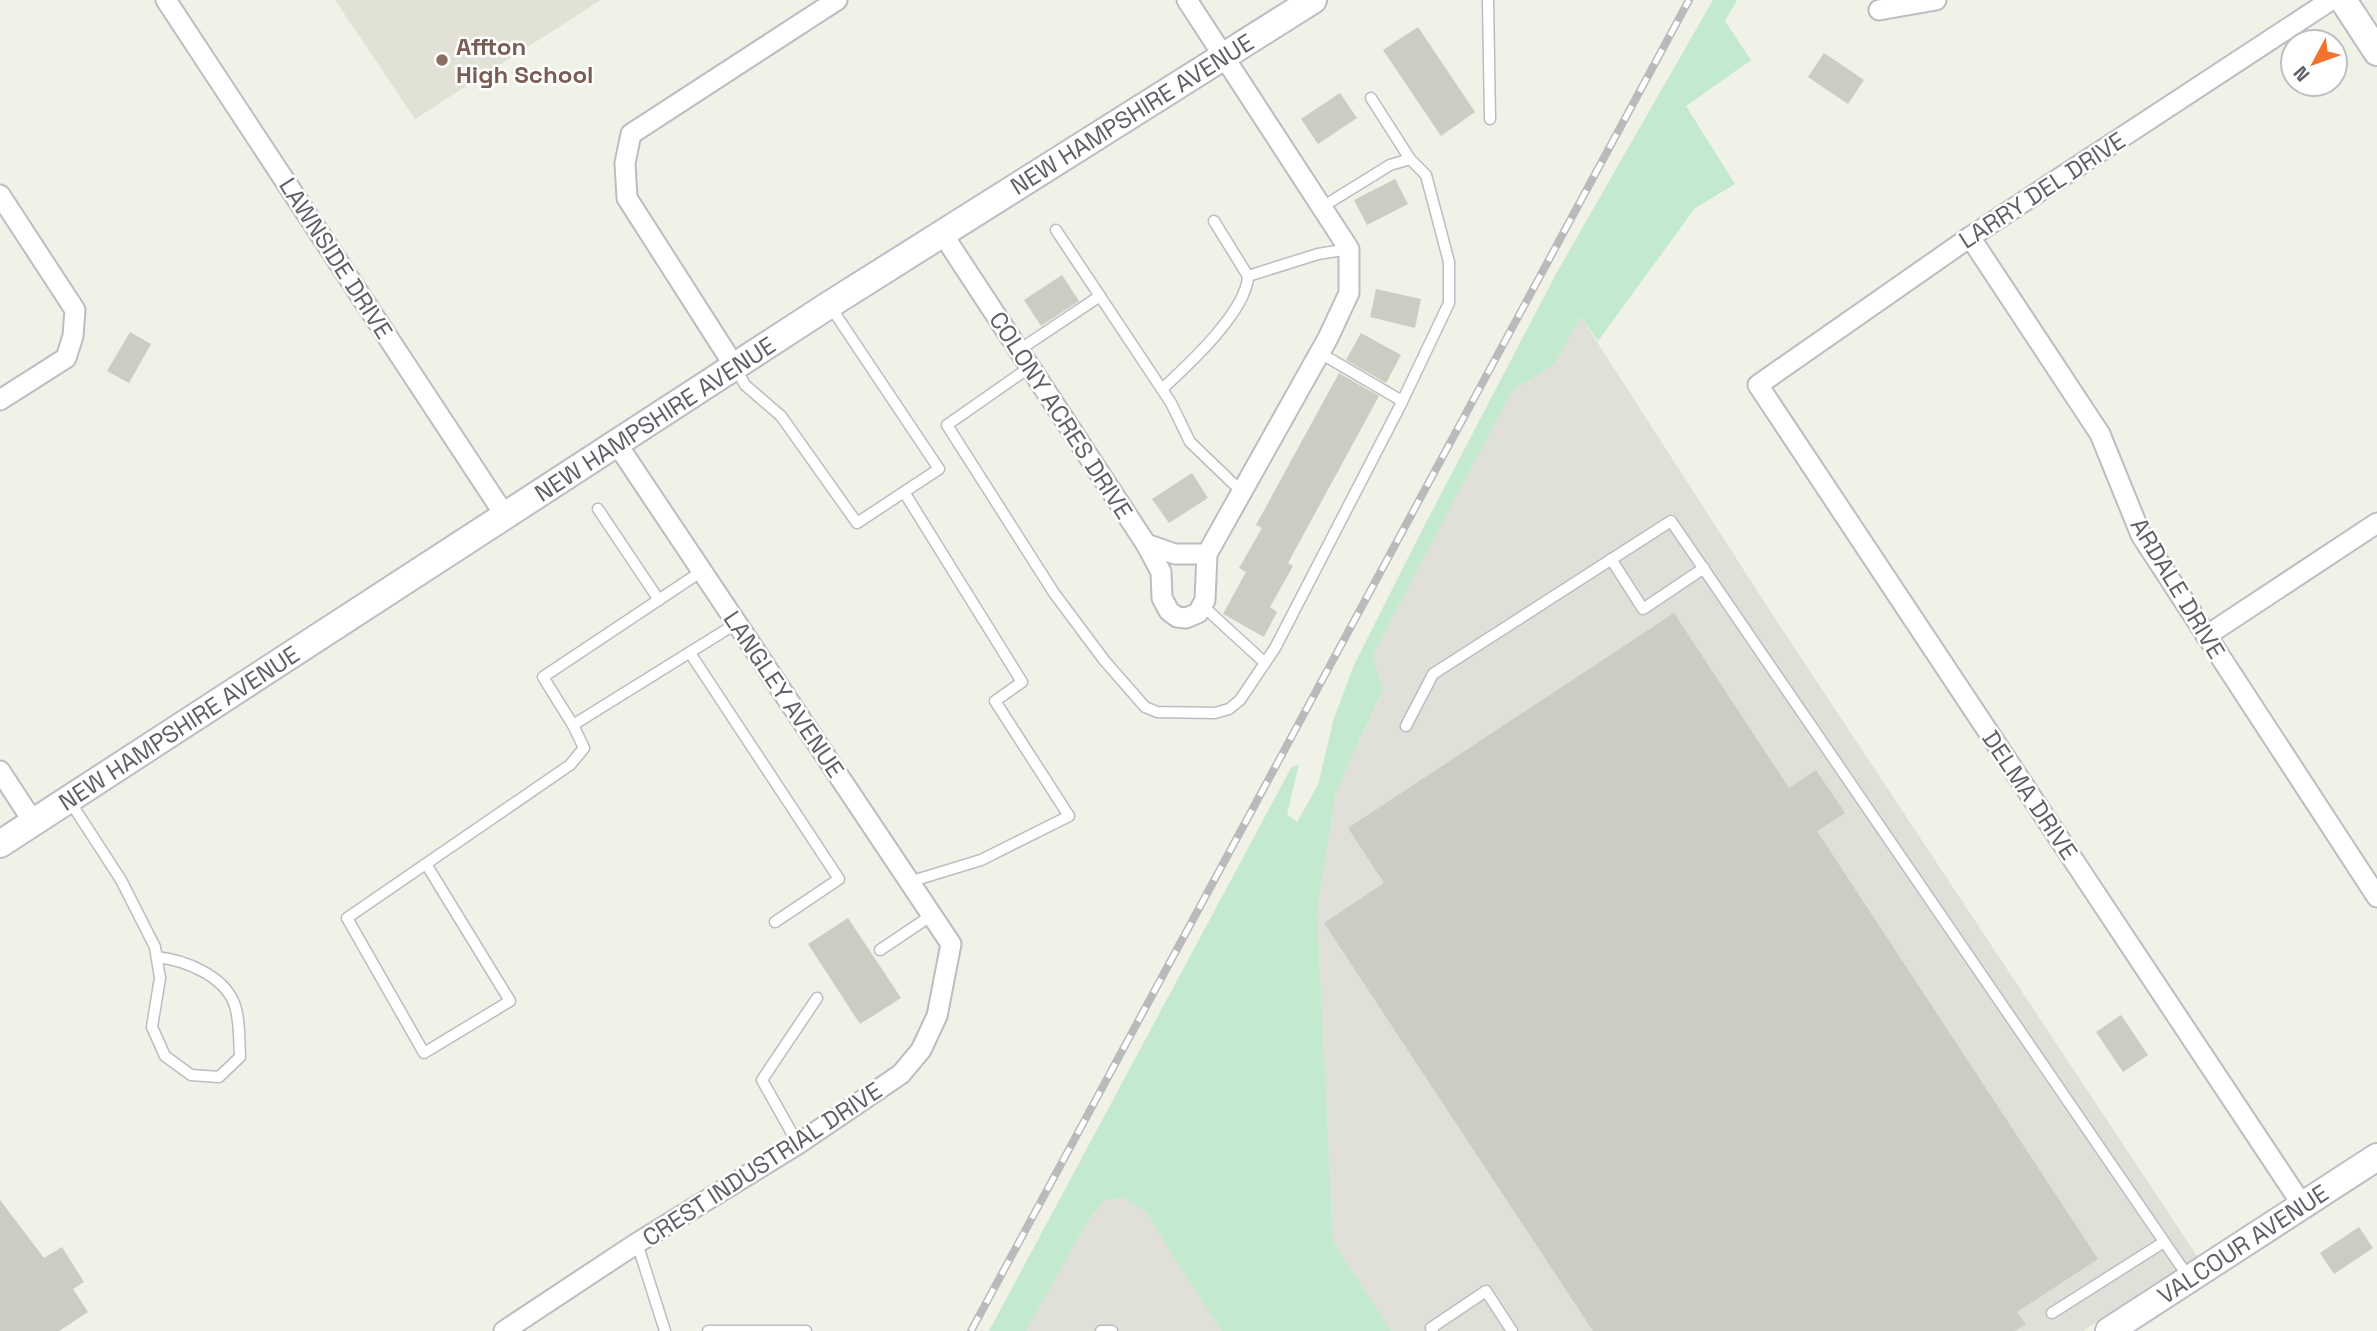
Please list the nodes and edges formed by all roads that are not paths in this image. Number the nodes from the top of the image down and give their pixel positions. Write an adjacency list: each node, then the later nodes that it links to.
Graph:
1 (166, 0): 36 (street, LAWNSIDE DRIVE)
2 (837, 0): 27 (street)
3 (1187, 0): 11 (street)
4 (1313, 0): 11 (street, NEW HAMPSHIRE AVENUE)
5 (1488, 0): 13 (lane)
6 (1936, 0): 9 (street)
7 (2331, 0): 20 (street, LARRY DEL DRIVE)
8 (2343, 0): 10 (street)
9 (1879, 10)
10 (2377, 52)
11 (1223, 57): 16 (street); 19 (street, NEW HAMPSHIRE AVENUE)
12 (1371, 98): 14 (lane)
13 (1490, 119)
14 (1410, 159): 16 (lane); 31 (lane)
15 (0, 195): 30 (street)
16 (1322, 207): 21 (street)
17 (1214, 221): 22 (lane)
18 (1056, 230): 23 (lane)
19 (942, 233): 24 (street, NEW HAMPSHIRE AVENUE); 26 (street, COLONY ACRES DRIVE)
20 (1970, 237): 28 (street, LARRY DEL DRIVE); 46 (street, ARDALE DRIVE)
21 (1349, 249): 22 (lane); 25 (street)
22 (1248, 276): 29 (lane)
23 (1100, 296): 26 (lane); 29 (lane)
24 (829, 305): 27 (street, NEW HAMPSHIRE AVENUE); 33 (lane)
25 (1320, 353): 31 (lane); 34 (street)
26 (1024, 358): 38 (street, COLONY ACRES DRIVE); 48 (lane)
27 (735, 367): 32 (street, NEW HAMPSHIRE AVENUE); 33 (lane)
28 (1758, 385): 66 (street, DELMA DRIVE)
29 (1161, 389): 34 (lane)
30 (0, 400)
31 (1402, 401): 48 (lane)
32 (617, 444): 36 (street, NEW HAMPSHIRE AVENUE); 42 (street, LANGLEY AVENUE)
33 (904, 492): 56 (lane)
34 (1242, 492): 39 (street)
35 (598, 509): 43 (lane)
36 (506, 517): 52 (street, NEW HAMPSHIRE AVENUE)
37 (2377, 523): 46 (street)
38 (1146, 544): 39 (street, COLONY ACRES DRIVE); 44 (street)
39 (1207, 554): 44 (street)
40 (1611, 559): 41 (lane); 41 (lane); 50 (lane)
41 (1703, 568): 67 (lane)
42 (703, 570): 43 (lane); 45 (street, LANGLEY AVENUE)
43 (659, 600): 49 (lane)
44 (1204, 607): 48 (lane)
45 (737, 624): 47 (lane); 56 (street, LANGLEY AVENUE)
46 (2206, 636): 57 (street, ARDALE DRIVE)
47 (690, 653): 49 (lane); 59 (lane)
48 (1265, 663)
49 (573, 725): 55 (lane)
50 (1406, 726)
51 (0, 771): 53 (street)
52 (68, 800): 53 (street, NEW HAMPSHIRE AVENUE); 62 (lane)
53 (34, 822): 54 (street, NEW HAMPSHIRE AVENUE)
54 (0, 844)
55 (426, 864): 55 (lane)
56 (909, 882): 58 (street, LANGLEY AVENUE)
57 (2377, 897)
58 (932, 915): 60 (street, LANGLEY AVENUE); 61 (lane)
59 (775, 922)
60 (951, 944): 64 (street, CREST INDUSTRIAL DRIVE)
61 (880, 950)
62 (157, 957): 62 (lane)
63 (817, 998): 64 (lane)
64 (798, 1144): 68 (street, CREST INDUSTRIAL DRIVE)
65 (2377, 1157): 66 (street, VALCOUR AVENUE)
66 (2303, 1206): 69 (street, VALCOUR AVENUE)
67 (2164, 1242): 69 (lane); 70 (lane)
68 (637, 1244): 71 (street, CREST INDUSTRIAL DRIVE); 72 (lane)
69 (2189, 1279): 79 (street, VALCOUR AVENUE)
70 (2052, 1313)
71 (504, 1331)
72 (665, 1331)
73 (708, 1331): 74 (lane)
74 (806, 1331)
75 (1101, 1331): 76 (lane)
76 (1112, 1331)
77 (1433, 1331): 78 (lane)
78 (1512, 1331)
79 (2109, 1331)

